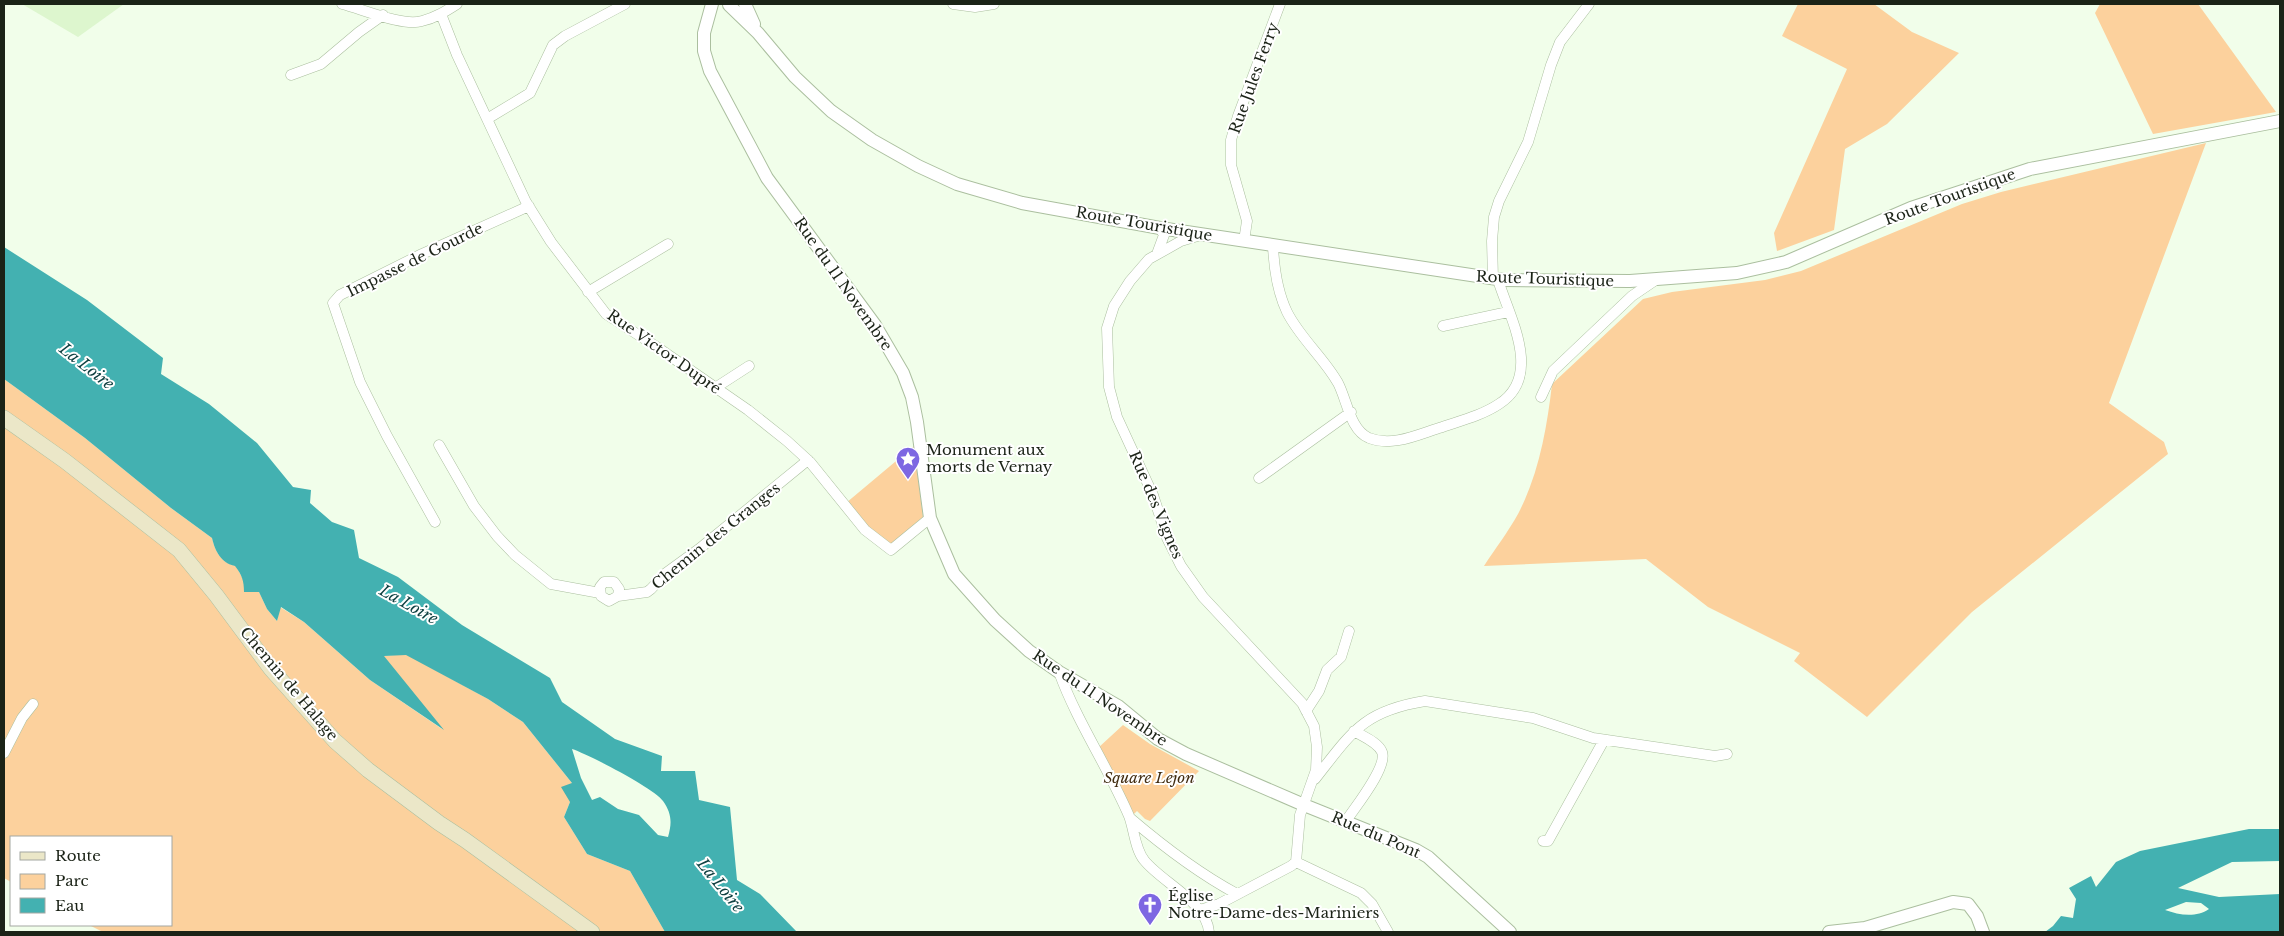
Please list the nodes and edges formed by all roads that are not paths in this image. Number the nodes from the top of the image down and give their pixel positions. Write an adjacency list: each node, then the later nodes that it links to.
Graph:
1 (342, 4): 11 (street)
2 (457, 4): 10 (street)
3 (625, 4): 14 (street)
4 (724, 4): 12 (street, Route Touristique); 36 (street, Rue du 11 Novembre)
5 (745, 4): 12 (street, Route Touristique)
6 (953, 4): 7 (street)
7 (994, 4)
8 (1280, 4): 19 (street, Rue Jules Ferry)
9 (1589, 4): 23 (street)
10 (441, 14): 11 (street); 14 (street, Rue Victor Dupré)
11 (383, 15): 13 (street)
12 (758, 33): 17 (street, Route Touristique)
13 (291, 74)
14 (487, 119): 16 (street, Rue Victor Dupré)
15 (2280, 121): 24 (street, Route Touristique)
16 (529, 206): 25 (street, Rue Victor Dupré); 37 (street, Impasse de Gourde)
17 (1160, 228): 18 (street, Route Touristique); 22 (street)
18 (1202, 234): 19 (street, Route Touristique); 22 (street, Rue des Vignes)
19 (1244, 241): 21 (street, Route Touristique)
20 (668, 244): 25 (street)
21 (1273, 246): 23 (street, Route Touristique); 31 (street)
22 (1157, 254): 43 (street, Rue des Vignes)
23 (1496, 279): 24 (street, Route Touristique); 26 (street)
24 (1657, 279): 30 (street)
25 (588, 292): 29 (street, Rue Victor Dupré)
26 (1508, 312): 27 (street); 31 (street)
27 (1443, 326)
28 (749, 366): 29 (street)
29 (715, 388): 34 (street, Rue Victor Dupré)
30 (1540, 397)
31 (1351, 412): 35 (street)
32 (4, 418): 56 (main road, Chemin de Halage)
33 (439, 445): 38 (street)
34 (808, 460): 36 (street, Rue Victor Dupré); 39 (street, Chemin des Granges)
35 (1259, 478)
36 (930, 518): 41 (street, Rue du 11 Novembre)
37 (435, 522)
38 (600, 593): 39 (street); 39 (street)
39 (618, 596)
40 (1349, 631): 43 (street)
41 (1059, 672): 49 (street, Rue du 11 Novembre); 50 (street)
42 (33, 704): 46 (street)
43 (1306, 711): 48 (street, Rue des Vignes)
44 (1354, 731): 45 (street); 48 (street); 51 (street)
45 (1604, 740): 47 (street); 52 (street)
46 (4, 753)
47 (1727, 754)
48 (1313, 782): 49 (street, Rue des Vignes)
49 (1304, 805): 51 (street, Rue du Pont); 53 (street, Rue des Vignes)
50 (1129, 818): 54 (street); 55 (street)
51 (1346, 821): 59 (street, Rue du Pont)
52 (1543, 841)
53 (1296, 862): 54 (street); 58 (street)
54 (1238, 894): 55 (street)
55 (1200, 910): 57 (street)
56 (592, 932)
57 (1208, 932)
58 (1388, 932)
59 (1510, 932)
60 (1829, 932): 61 (street)
61 (1983, 932)

